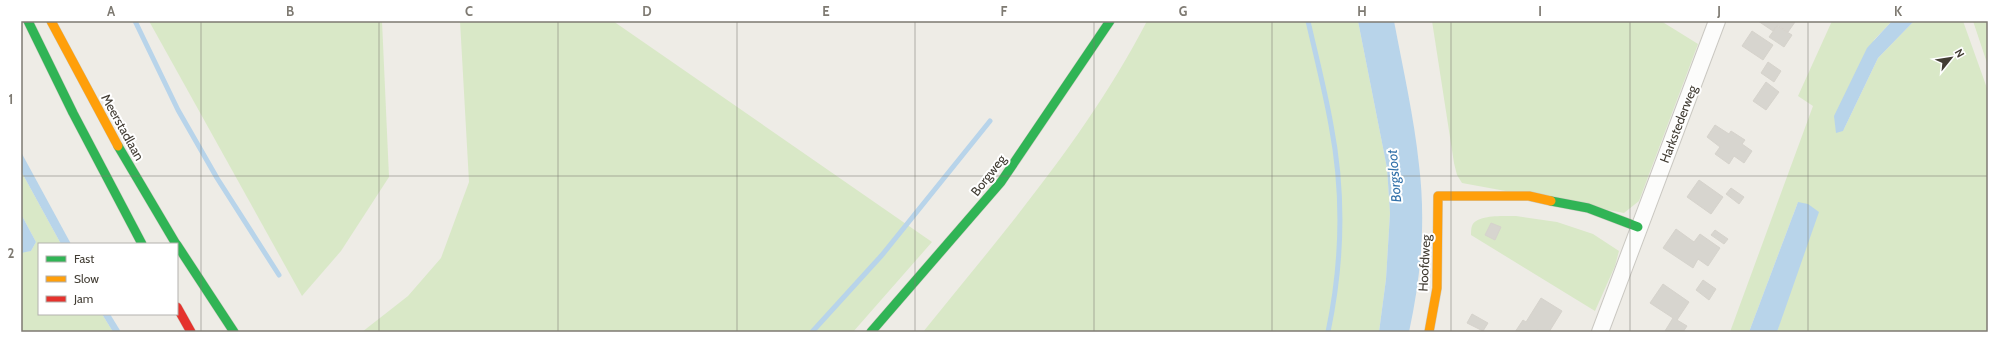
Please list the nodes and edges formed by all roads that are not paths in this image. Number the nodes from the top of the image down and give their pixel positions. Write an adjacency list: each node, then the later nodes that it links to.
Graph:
1 (28, 21): 6 (main road)
2 (51, 21): 7 (main road, Meerstadlaan)
3 (1110, 21): 12 (main road, Borgweg)
4 (1717, 21): 5 (street, Harkstederweg)
5 (1638, 227): 13 (main road, Hoofdweg); 14 (street, Harkstederweg)
6 (141, 243)
7 (176, 243)
8 (178, 246): 11 (main road, Meerstadlaan)
9 (178, 309): 10 (main road)
10 (191, 332)
11 (234, 332)
12 (871, 332)
13 (1429, 332)
14 (1600, 332)

